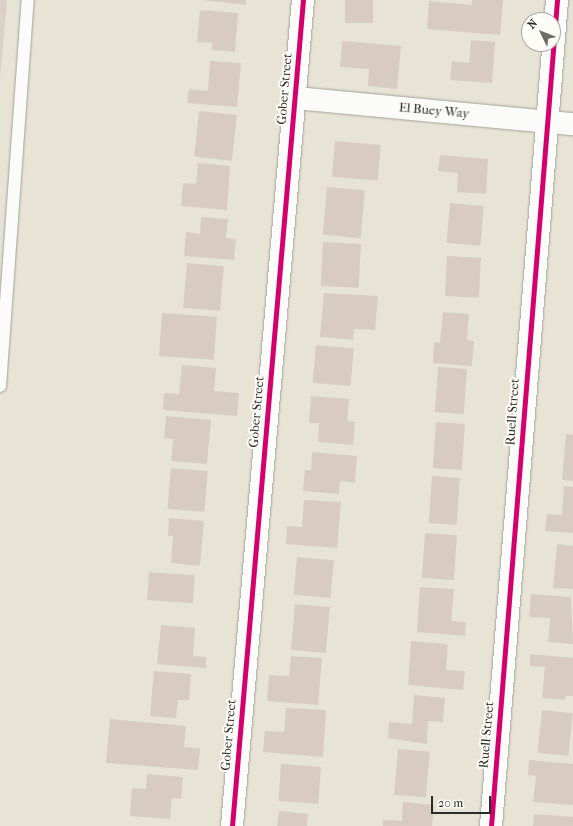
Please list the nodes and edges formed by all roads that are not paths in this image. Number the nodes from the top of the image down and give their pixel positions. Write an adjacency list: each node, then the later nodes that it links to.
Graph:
1 (28, 0): 7 (lane)
2 (304, 0): 4 (street, Gober Street)
3 (558, 0): 5 (street, Ruell Street)
4 (296, 98): 5 (street, El Buey Way); 9 (street, Gober Street)
5 (545, 122): 6 (street, El Buey Way); 10 (street, Ruell Street)
6 (573, 124)
7 (0, 382): 8 (lane)
8 (0, 386)
9 (232, 826)
10 (491, 826)

